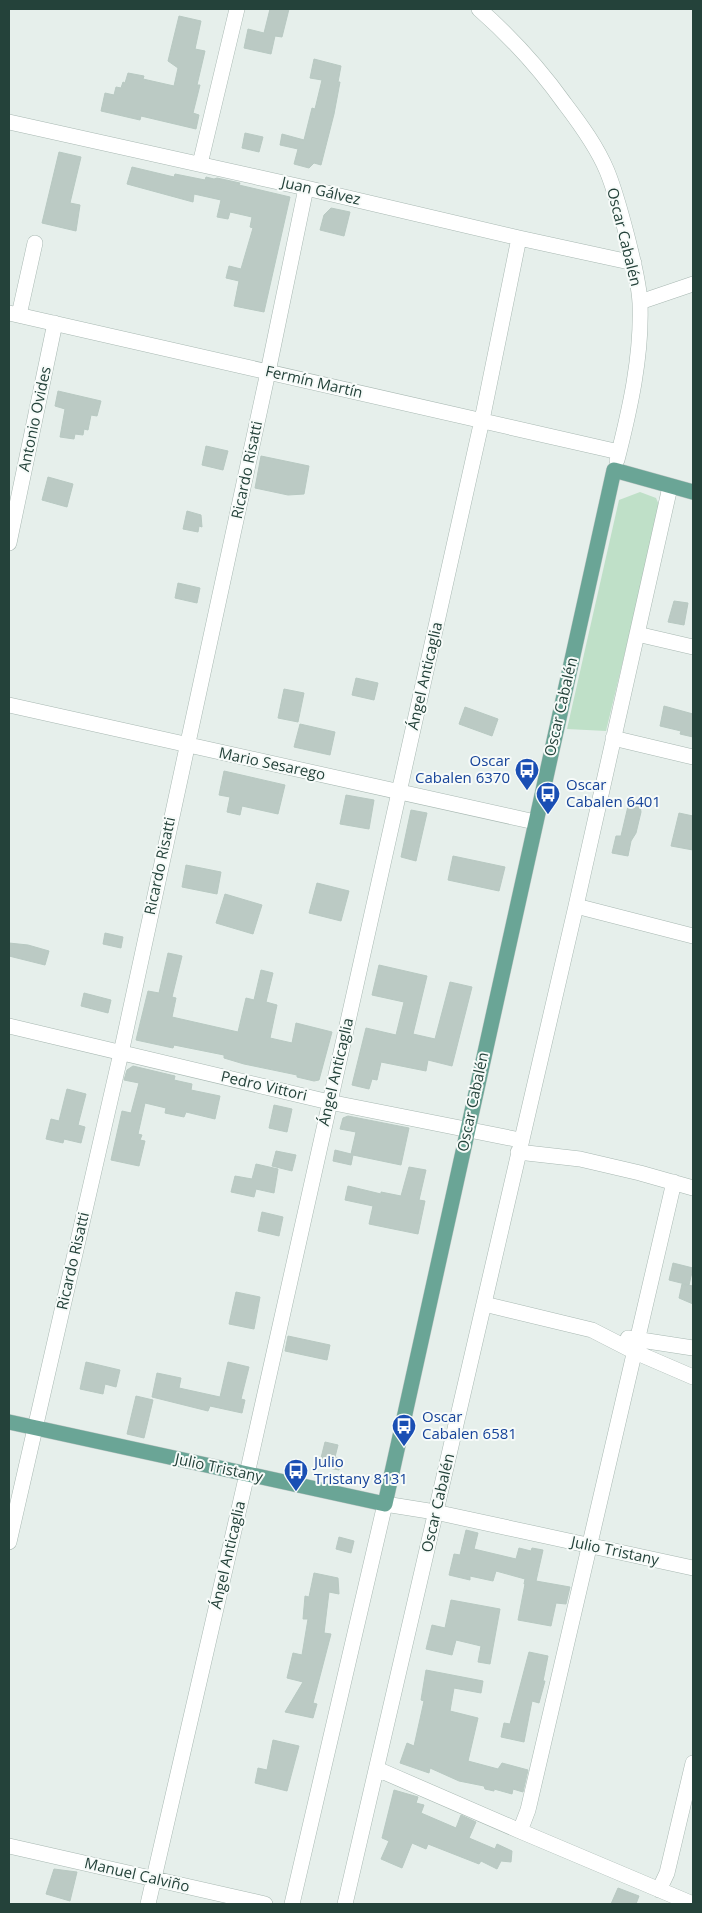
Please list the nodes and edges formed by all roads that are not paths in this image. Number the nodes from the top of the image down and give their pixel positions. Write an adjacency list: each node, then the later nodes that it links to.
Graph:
1 (236, 9): 4 (street)
2 (479, 9): 8 (street, Oscar Cabalén)
3 (9, 122): 4 (street, Juan Gálvez)
4 (200, 164): 5 (street, Juan Gálvez)
5 (306, 188): 6 (street, Juan Gálvez); 13 (street, Ricardo Risatti)
6 (519, 238): 8 (street, Juan Gálvez); 14 (street, Ángel Anticaglia)
7 (34, 243): 11 (street)
8 (634, 263): 10 (street, Oscar Cabalén)
9 (693, 284): 10 (street)
10 (640, 302): 15 (street, Oscar Cabalén)
11 (14, 314): 12 (street, Fermín Martín)
12 (55, 323): 13 (street, Fermín Martín); 19 (street, Antonio Ovides)
13 (268, 372): 14 (street, Fermín Martín); 24 (street, Ricardo Risatti)
14 (482, 420): 15 (street, Fermín Martín); 26 (street, Ángel Anticaglia)
15 (619, 452): 16 (street, Oscar Cabalén)
16 (614, 470): 17 (main road); 27 (main road, Oscar Cabalén)
17 (670, 487): 18 (main road); 20 (street, Oscar Cabalén)
18 (693, 492)
19 (9, 543)
20 (638, 634): 21 (street); 23 (street, Oscar Cabalén)
21 (693, 647)
22 (9, 705): 24 (street, Mario Sesarego)
23 (614, 738): 25 (street); 28 (street, Oscar Cabalén)
24 (186, 746): 26 (street, Mario Sesarego); 31 (street, Ricardo Risatti)
25 (693, 757)
26 (399, 791): 27 (street, Mario Sesarego); 32 (street, Ángel Anticaglia)
27 (535, 822): 33 (main road, Oscar Cabalén)
28 (576, 906): 29 (street); 34 (street, Oscar Cabalén)
29 (693, 936)
30 (9, 1026): 31 (street, Pedro Vittori)
31 (121, 1053): 32 (street, Pedro Vittori); 42 (street, Ricardo Risatti)
32 (329, 1102): 33 (street, Pedro Vittori); 43 (street, Ángel Anticaglia)
33 (467, 1129): 34 (street, Pedro Vittori); 44 (main road, Oscar Cabalén)
34 (519, 1146): 35 (street, Pedro Vittori); 37 (street, Oscar Cabalén)
35 (674, 1182): 36 (street, Pedro Vittori); 38 (street)
36 (693, 1188)
37 (484, 1304): 38 (street); 45 (street, Oscar Cabalén)
38 (636, 1346): 39 (street); 40 (street); 47 (street)
39 (693, 1348)
40 (693, 1377)
41 (9, 1422): 42 (main road, Julio Tristany)
42 (35, 1427): 43 (main road, Julio Tristany); 46 (street, Ricardo Risatti)
43 (247, 1474): 44 (main road, Julio Tristany); 53 (street, Ángel Anticaglia)
44 (385, 1504): 45 (street, Julio Tristany); 57 (street)
45 (435, 1512): 47 (street, Julio Tristany); 50 (street, Oscar Cabalén)
46 (9, 1542)
47 (588, 1545): 48 (street, Julio Tristany); 51 (street)
48 (693, 1568)
49 (693, 1764): 54 (street)
50 (377, 1769): 51 (street); 58 (street, Oscar Cabalén)
51 (520, 1831): 54 (street)
52 (9, 1846): 53 (street, Manuel Calviño)
53 (154, 1878): 55 (street, Ángel Anticaglia); 56 (street, Manuel Calviño)
54 (659, 1890): 59 (street)
55 (148, 1904)
56 (265, 1904)
57 (292, 1904)
58 (345, 1904)
59 (693, 1904)

